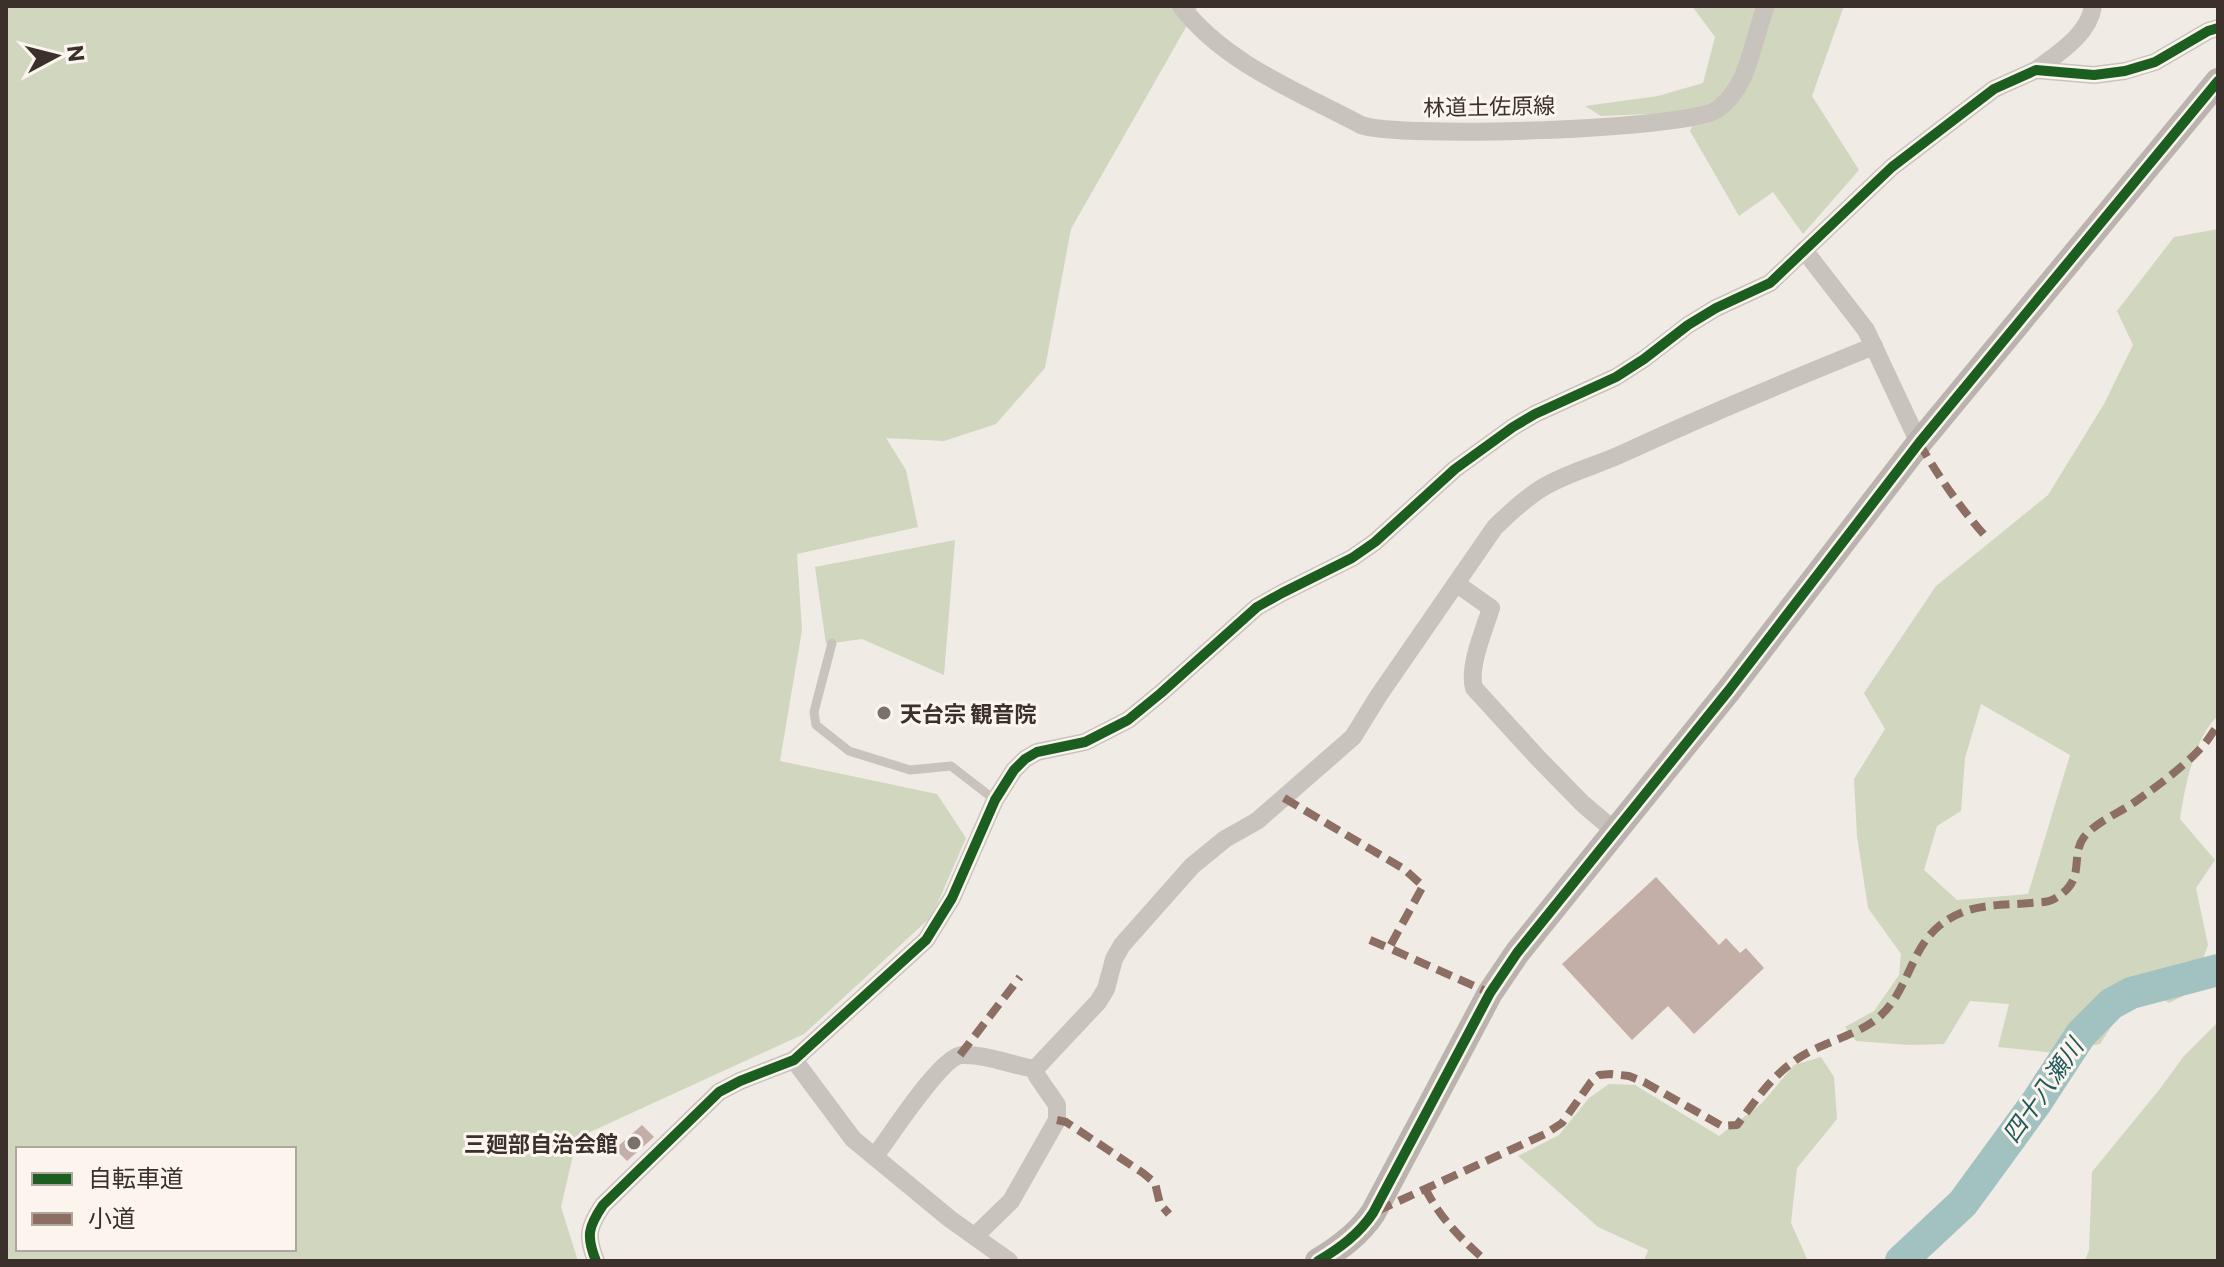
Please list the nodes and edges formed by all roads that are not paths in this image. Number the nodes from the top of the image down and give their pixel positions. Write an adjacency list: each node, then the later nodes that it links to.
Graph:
1 (1181, 6): 2 (street, 林道土佐原線)
2 (1766, 6)
3 (2093, 6): 5 (street)
4 (2218, 28): 5 (street)
5 (2036, 70): 7 (street)
6 (2218, 81): 9 (street)
7 (1804, 250): 8 (street); 12 (street)
8 (1874, 346): 9 (street); 10 (street)
9 (1919, 443): 13 (street)
10 (1457, 584): 13 (street); 15 (street)
11 (832, 643): 12 (lane)
12 (995, 800): 14 (street)
13 (1615, 831): 20 (street)
14 (794, 1060): 16 (street); 18 (street)
15 (1035, 1069): 16 (street); 17 (street)
16 (875, 1156): 17 (street)
17 (975, 1236): 19 (street)
18 (596, 1261)
19 (1009, 1261)
20 (1318, 1261)

